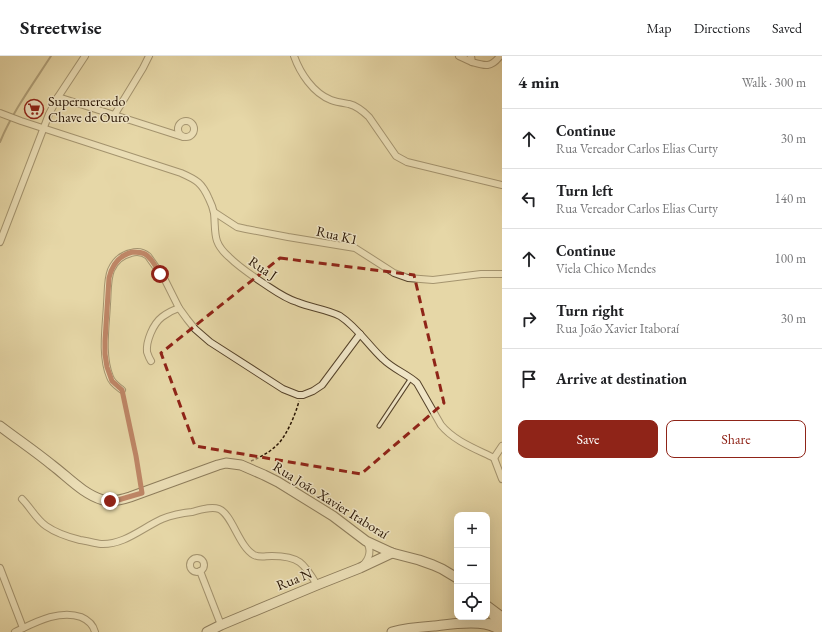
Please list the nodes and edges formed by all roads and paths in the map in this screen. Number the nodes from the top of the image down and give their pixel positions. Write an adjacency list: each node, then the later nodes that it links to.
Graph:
1 (85, 56): 7 (street)
2 (149, 56): 9 (street)
3 (294, 56): 12 (street)
4 (459, 56): 6 (street)
5 (500, 56): 6 (street)
6 (472, 59)
7 (58, 97): 9 (street); 10 (street)
8 (0, 113): 10 (street, Rua J)
9 (115, 114): 11 (street)
10 (43, 128): 13 (street, Rua J); 14 (street)
11 (184, 136)
12 (502, 185)
13 (214, 212): 15 (street, Rua K1); 17 (street, Rua J)
14 (0, 242)
15 (502, 274)
16 (179, 308): 18 (street); 20 (street); 21 (street)
17 (360, 334): 19 (street, Rua J); 21 (street)
18 (151, 361)
19 (411, 378): 23 (lane); 25 (street, Rua J)
20 (122, 390): 28 (path)
21 (300, 395): 26 (path)
22 (0, 426): 28 (street, Rua João Xavier Itaboraí)
23 (379, 426)
24 (502, 446): 25 (street)
25 (494, 458): 27 (street)
26 (245, 466): 28 (street, Rua João Xavier Itaboraí); 30 (street, Rua João Xavier Itaboraí)
27 (502, 479)
28 (142, 493)
29 (22, 499): 36 (street)
30 (366, 541): 31 (street, Rua João Xavier Itaboraí); 33 (street)
31 (392, 554): 33 (street, Rua N); 35 (street, Rua João Xavier Itaboraí)
32 (0, 568): 42 (street)
33 (360, 568): 36 (street, Rua N)
34 (200, 571): 41 (street)
35 (454, 576)
36 (317, 585): 41 (street, Rua N)
37 (490, 610): 40 (street)
38 (490, 613): 40 (street)
39 (474, 621): 40 (street); 46 (street)
40 (501, 624)
41 (221, 625): 45 (street, Rua N)
42 (23, 628): 43 (street); 44 (street)
43 (14, 632)
44 (95, 632)
45 (207, 632)
46 (392, 632)

